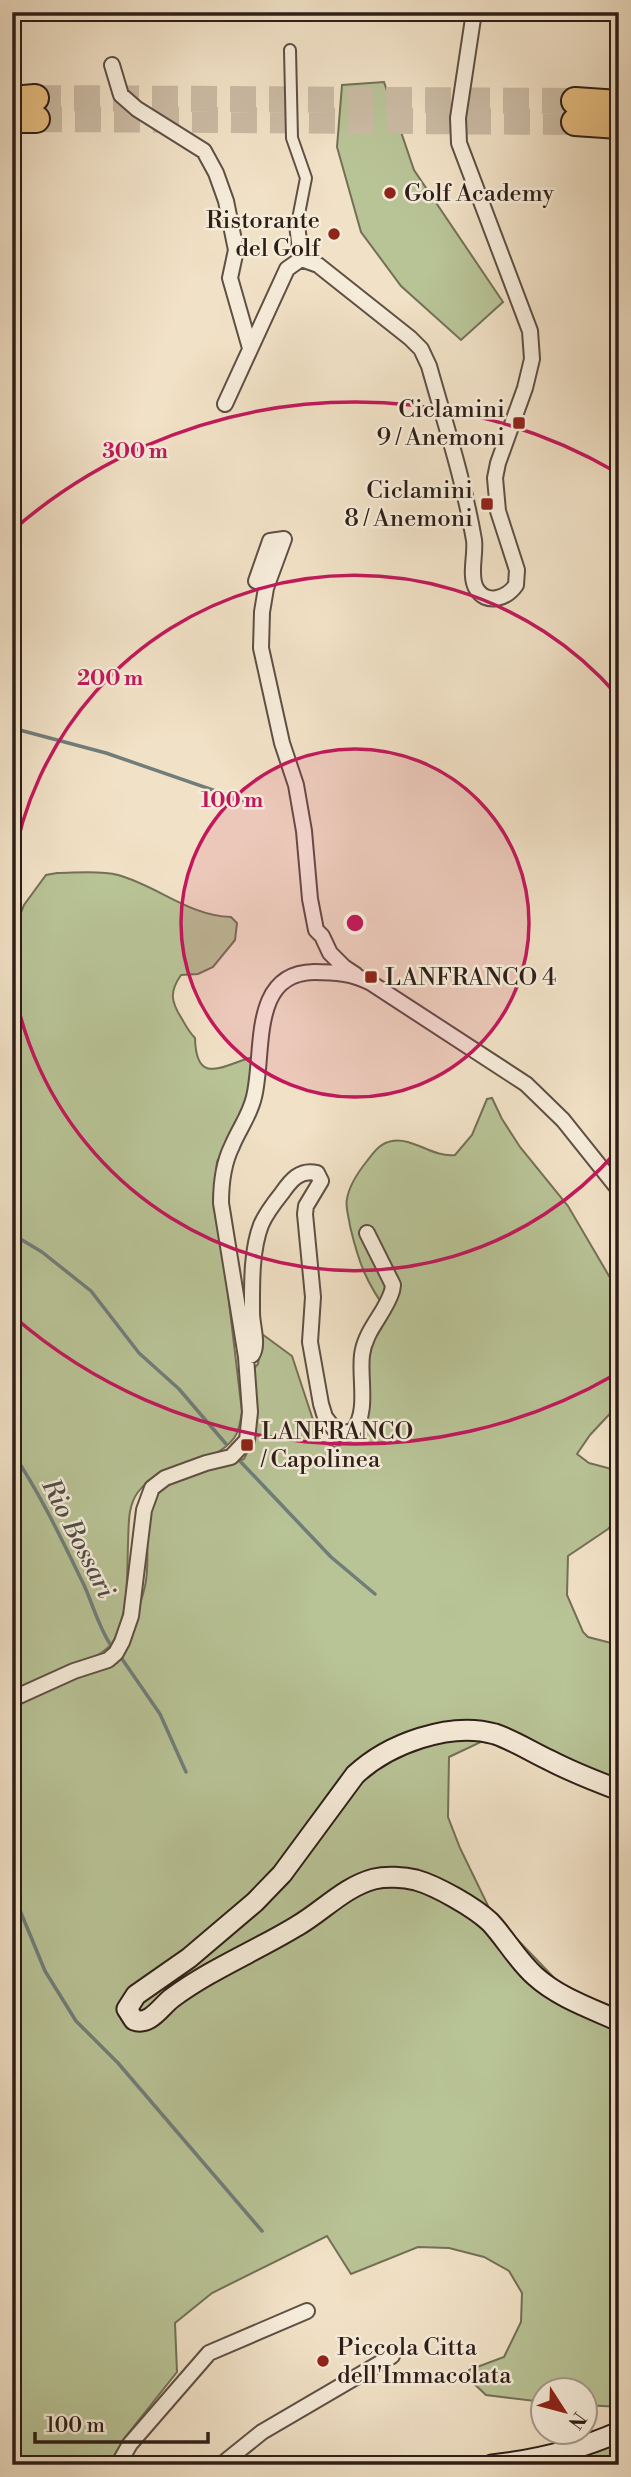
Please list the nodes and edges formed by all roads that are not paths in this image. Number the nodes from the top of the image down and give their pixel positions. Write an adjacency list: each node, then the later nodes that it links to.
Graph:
1 (474, 12): 7 (street)
2 (289, 50): 6 (street)
3 (111, 65): 8 (street)
4 (619, 104): 5 (highway)
5 (619, 125)
6 (298, 224): 7 (street)
7 (301, 259): 8 (street)
8 (250, 348): 9 (street)
9 (225, 404)
10 (256, 581): 11 (street)
11 (358, 976): 12 (street); 14 (street)
12 (619, 1190)
13 (367, 1233): 14 (street)
14 (246, 1357): 15 (street)
15 (12, 1699)
16 (619, 1790): 17 (main road)
17 (619, 2021)
18 (307, 2311): 21 (street)
19 (392, 2356): 22 (street)
20 (619, 2432): 23 (main road)
21 (118, 2465)
22 (221, 2465)
23 (492, 2465)

